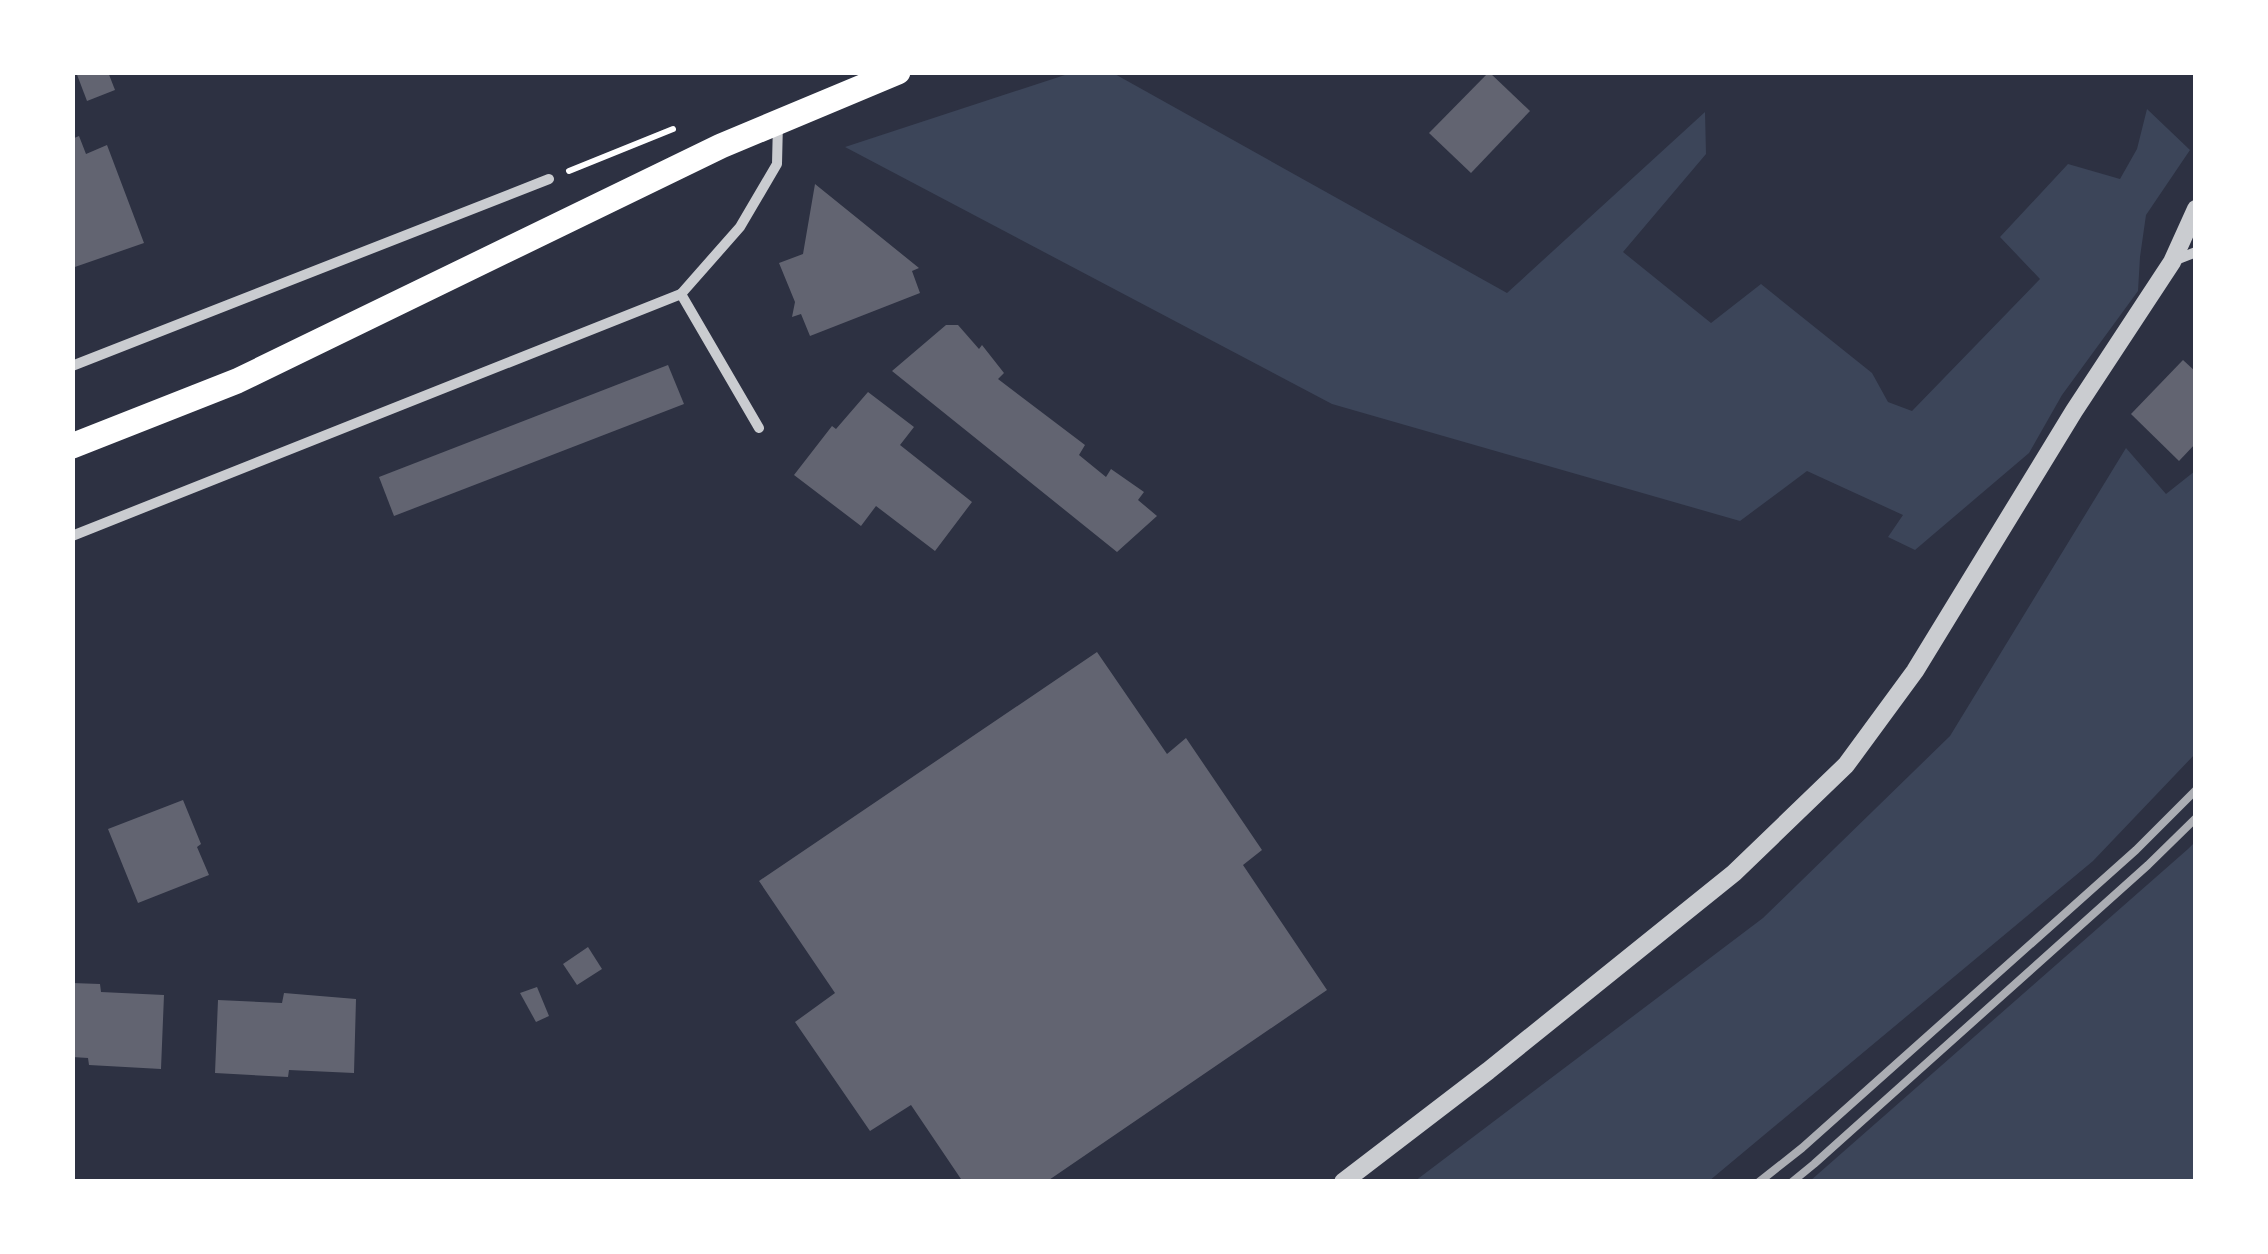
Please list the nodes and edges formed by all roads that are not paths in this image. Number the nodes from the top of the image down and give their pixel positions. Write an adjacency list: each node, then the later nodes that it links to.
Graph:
1 (898, 72): 2 (main road)
2 (778, 122): 7 (street); 10 (main road)
3 (549, 180): 8 (street)
4 (2196, 209): 6 (street)
5 (2196, 252): 6 (street)
6 (2172, 262): 12 (street)
7 (682, 294): 9 (street); 11 (street)
8 (72, 366)
9 (759, 428)
10 (72, 446)
11 (72, 536)
12 (1343, 1182)

